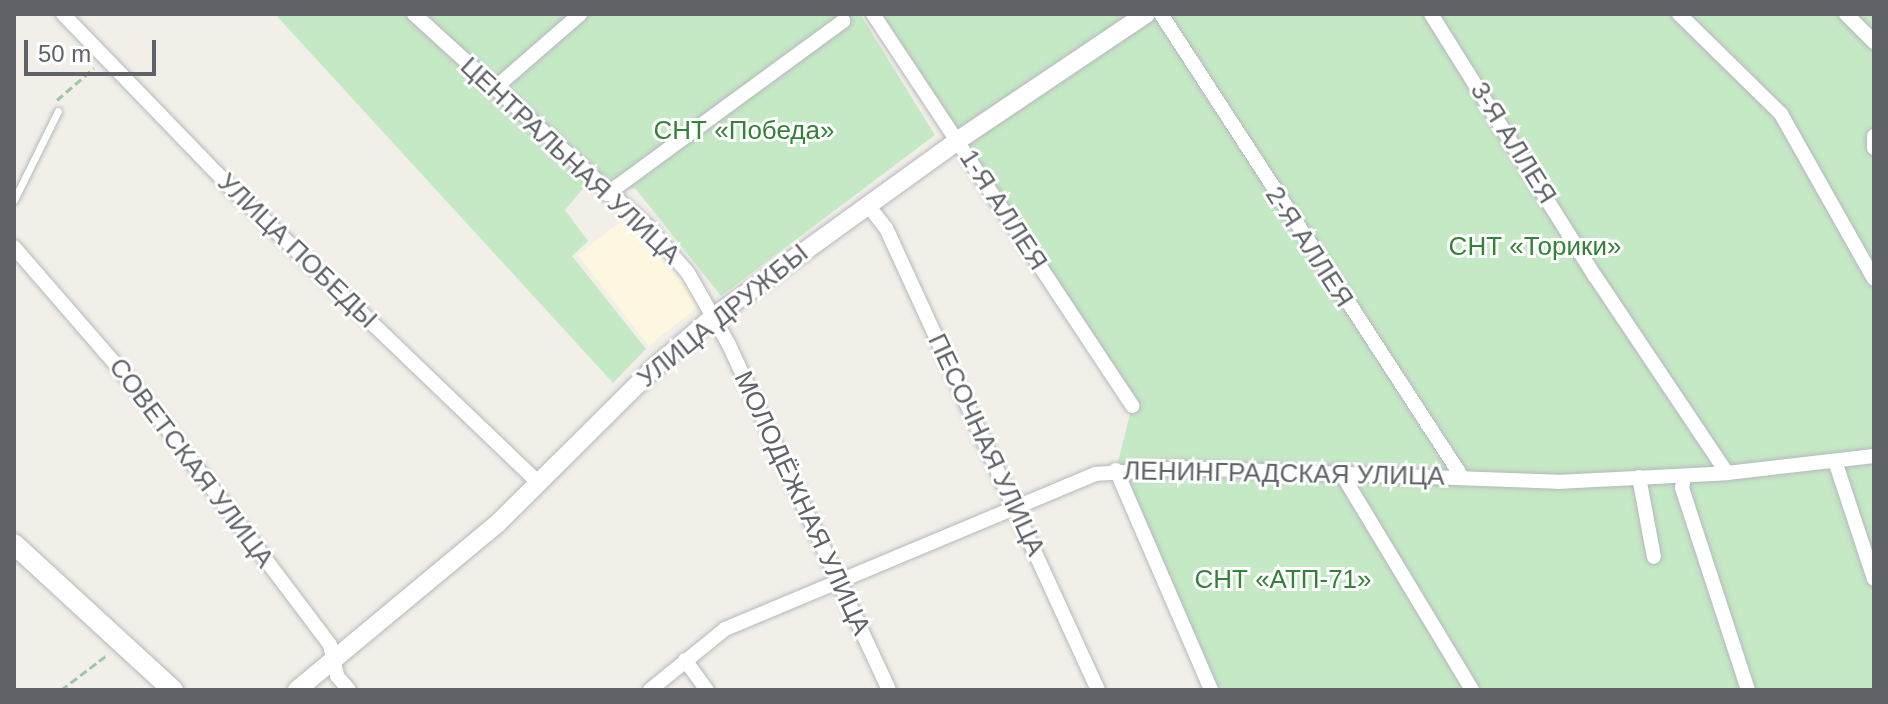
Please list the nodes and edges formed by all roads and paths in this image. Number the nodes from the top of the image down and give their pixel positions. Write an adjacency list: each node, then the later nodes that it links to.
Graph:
1 (63, 14): 12 (street, УЛИЦА ПОБЕДЫ)
2 (414, 14): 13 (street, ЦЕНТРАЛЬНАЯ УЛИЦА)
3 (580, 14): 13 (street)
4 (873, 14): 15 (street, 1-Я АЛЛЕЯ)
5 (1146, 14): 15 (street, УЛИЦА ДРУЖБЫ)
6 (1161, 14): 28 (street, 2-Я АЛЛЕЯ)
7 (1431, 14): 27 (street, 3-Я АЛЛЕЯ)
8 (1679, 14): 20 (street)
9 (1846, 14): 11 (street)
10 (843, 21): 16 (street)
11 (1874, 42)
12 (104, 60): 14 (path); 31 (street, УЛИЦА ПОБЕДЫ)
13 (495, 88): 16 (street, ЦЕНТРАЛЬНАЯ УЛИЦА)
14 (58, 111): 17 (lane)
15 (957, 141): 18 (street, УЛИЦА ДРУЖБЫ); 22 (street, 1-Я АЛЛЕЯ)
16 (607, 194): 21 (street, ЦЕНТРАЛЬНАЯ УЛИЦА)
17 (14, 200)
18 (867, 204): 21 (street, УЛИЦА ДРУЖБЫ); 32 (street, ПЕСОЧНАЯ УЛИЦА)
19 (14, 247): 38 (street, СОВЕТСКАЯ УЛИЦА)
20 (1874, 279)
21 (712, 318): 31 (street, УЛИЦА ДРУЖБЫ); 36 (street, МОЛОДЁЖНАЯ УЛИЦА)
22 (1132, 406)
23 (1874, 456): 24 (street, ЛЕНИНГРАДСКАЯ УЛИЦА)
24 (1835, 461): 27 (street, ЛЕНИНГРАДСКАЯ УЛИЦА); 35 (street)
25 (1116, 470): 26 (street, ЛЕНИНГРАДСКАЯ УЛИЦА); 32 (street, ЛЕНИНГРАДСКАЯ УЛИЦА); 48 (street)
26 (1340, 471): 28 (street, ЛЕНИНГРАДСКАЯ УЛИЦА); 49 (street)
27 (1727, 473): 30 (street, ЛЕНИНГРАДСКАЯ УЛИЦА)
28 (1462, 477): 29 (street, ЛЕНИНГРАДСКАЯ УЛИЦА)
29 (1639, 477): 30 (street, ЛЕНИНГРАДСКАЯ УЛИЦА); 34 (street)
30 (1684, 477): 50 (street)
31 (538, 482): 38 (street, УЛИЦА ДРУЖБЫ)
32 (1015, 507): 36 (street, ЛЕНИНГРАДСКАЯ УЛИЦА); 47 (street, ПЕСОЧНАЯ УЛИЦА)
33 (14, 544): 41 (main road)
34 (1654, 557)
35 (1874, 579)
36 (839, 581): 39 (street, ЛЕНИНГРАДСКАЯ УЛИЦА); 46 (street, МОЛОДЁЖНАЯ УЛИЦА)
37 (108, 650): 40 (path)
38 (331, 660): 42 (street, УЛИЦА ДРУЖБЫ); 43 (street, СОВЕТСКАЯ УЛИЦА)
39 (685, 660): 44 (street, ЛЕНИНГРАДСКАЯ УЛИЦА); 45 (street)
40 (61, 690)
41 (173, 690)
42 (297, 690)
43 (349, 690)
44 (650, 690)
45 (707, 690)
46 (889, 690)
47 (1098, 690)
48 (1211, 690)
49 (1472, 690)
50 (1748, 690)

